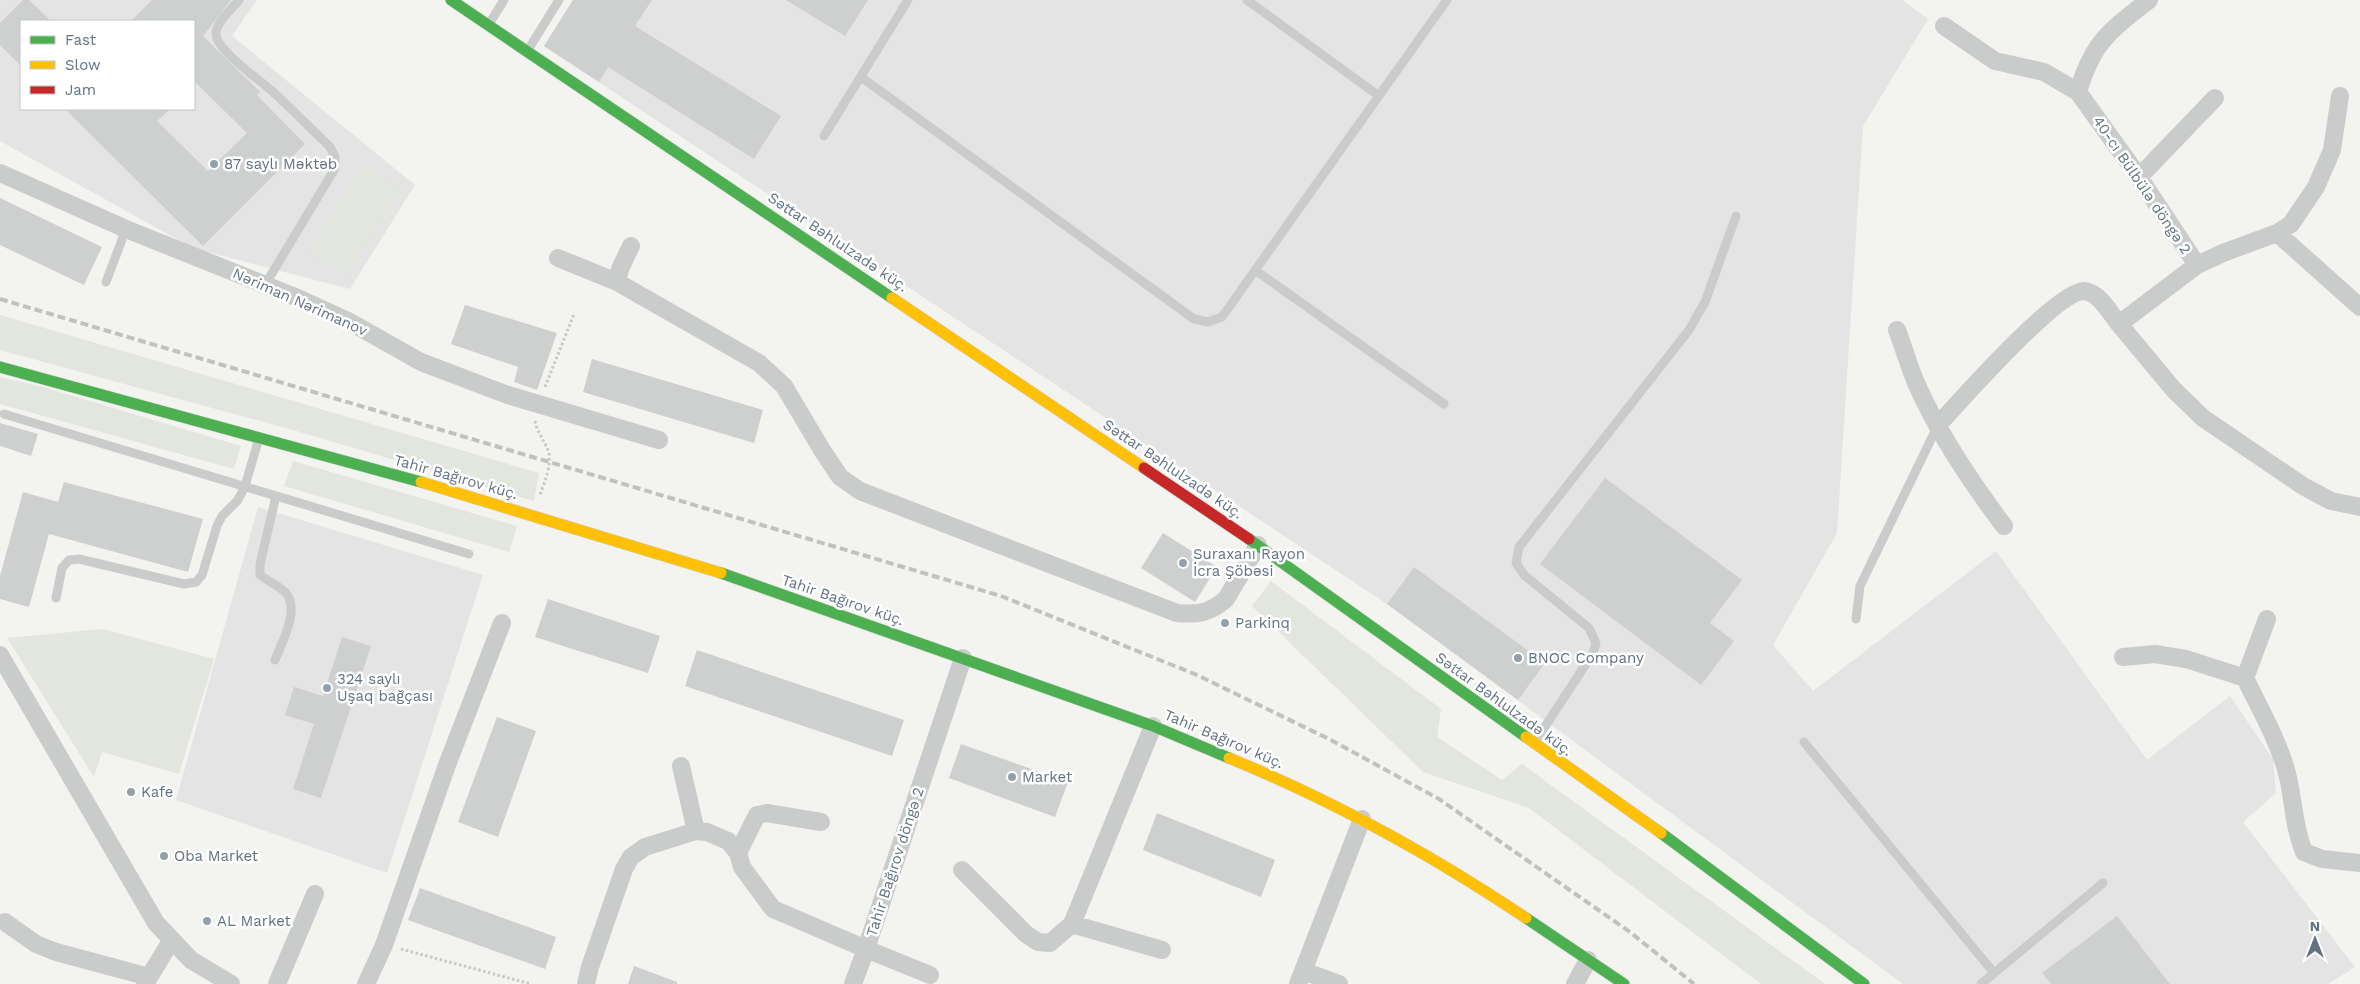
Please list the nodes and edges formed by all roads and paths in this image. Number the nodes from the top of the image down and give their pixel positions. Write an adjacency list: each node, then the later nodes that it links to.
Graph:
1 (239, 0): 29 (lane)
2 (452, 0): 9 (street, Səttar Bəhlulzadə küç.)
3 (504, 0): 9 (lane)
4 (559, 0): 11 (lane)
5 (908, 0): 12 (lane)
6 (1247, 0): 14 (lane)
7 (1447, 0): 14 (lane)
8 (2149, 0): 13 (street)
9 (488, 24): 11 (street, Səttar Bəhlulzadə küç.)
10 (1944, 26): 13 (street)
11 (528, 50): 43 (street, Səttar Bəhlulzadə küç.)
12 (860, 77): 17 (lane); 26 (lane)
13 (2078, 92): 19 (street, 40-cı Bülbülə döngə 2)
14 (1379, 96): 26 (lane)
15 (2340, 96): 22 (street)
16 (2215, 98): 19 (street)
17 (824, 136)
18 (0, 173): 21 (street, Nəriman Nərimanov)
19 (2139, 177): 25 (street, 40-cı Bülbülə döngə 2)
20 (1736, 216): 56 (lane)
21 (126, 229): 27 (lane); 29 (street, Nəriman Nərimanov)
22 (2277, 233): 25 (street); 30 (street)
23 (632, 246): 28 (street)
24 (558, 258): 28 (street)
25 (2197, 265): 31 (street, 40-cı Bülbülə döngə 2)
26 (1255, 270): 34 (lane)
27 (106, 282)
28 (617, 282): 43 (street)
29 (265, 285): 38 (street, Nəriman Nərimanov)
30 (2360, 308)
31 (2119, 324): 36 (street); 41 (street)
32 (1897, 330): 36 (street)
33 (0, 366): 37 (street, Tahir Bağırov küç.)
34 (1444, 404)
35 (4, 414): 39 (lane)
36 (1938, 425): 42 (street); 46 (lane)
37 (259, 437): 39 (lane); 51 (street, Tahir Bağırov küç.)
38 (659, 440)
39 (245, 486): 40 (lane); 45 (lane)
40 (276, 496): 44 (lane); 52 (lane)
41 (2360, 507)
42 (2004, 526)
43 (1258, 544): 56 (street, Səttar Bəhlulzadə küç.)
44 (469, 554)
45 (56, 598)
46 (1856, 619)
47 (2267, 619): 53 (street)
48 (502, 623): 69 (street)
49 (0, 655): 68 (street)
50 (2123, 656): 53 (street)
51 (963, 658): 54 (street, Tahir Bağırov küç.); 70 (street, Tahir Bağırov döngə 2)
52 (275, 660)
53 (2245, 678): 62 (street)
54 (1153, 726): 58 (street, Tahir Bağırov küç.); 67 (street)
55 (1804, 742): 73 (lane)
56 (1534, 744): 86 (street, Səttar Bəhlulzadə küç.)
57 (681, 766): 60 (street)
58 (1362, 820): 72 (street, Tahir Bağırov küç.); 75 (street)
59 (821, 822): 61 (street)
60 (696, 830): 61 (street, Tahir Bağırov döngə 2); 81 (street)
61 (738, 853): 70 (street, Tahir Bağırov döngə 2)
62 (2360, 862)
63 (962, 870): 67 (street)
64 (2103, 883): 73 (lane)
65 (315, 894): 78 (street)
66 (5, 922): 76 (street)
67 (1072, 924): 71 (street)
68 (171, 942): 76 (street); 77 (street)
69 (384, 945): 79 (street); 80 (path)
70 (866, 948): 74 (street); 82 (street)
71 (1162, 950)
72 (1588, 960): 84 (street); 85 (street, Tahir Bağırov küç.)
73 (1994, 973): 87 (lane)
74 (930, 975)
75 (1300, 978): 83 (street)
76 (147, 980)
77 (231, 984)
78 (277, 984)
79 (366, 984)
80 (530, 984)
81 (586, 984)
82 (853, 984)
83 (1339, 984)
84 (1575, 984)
85 (1624, 984)
86 (1864, 984)
87 (1981, 984)

